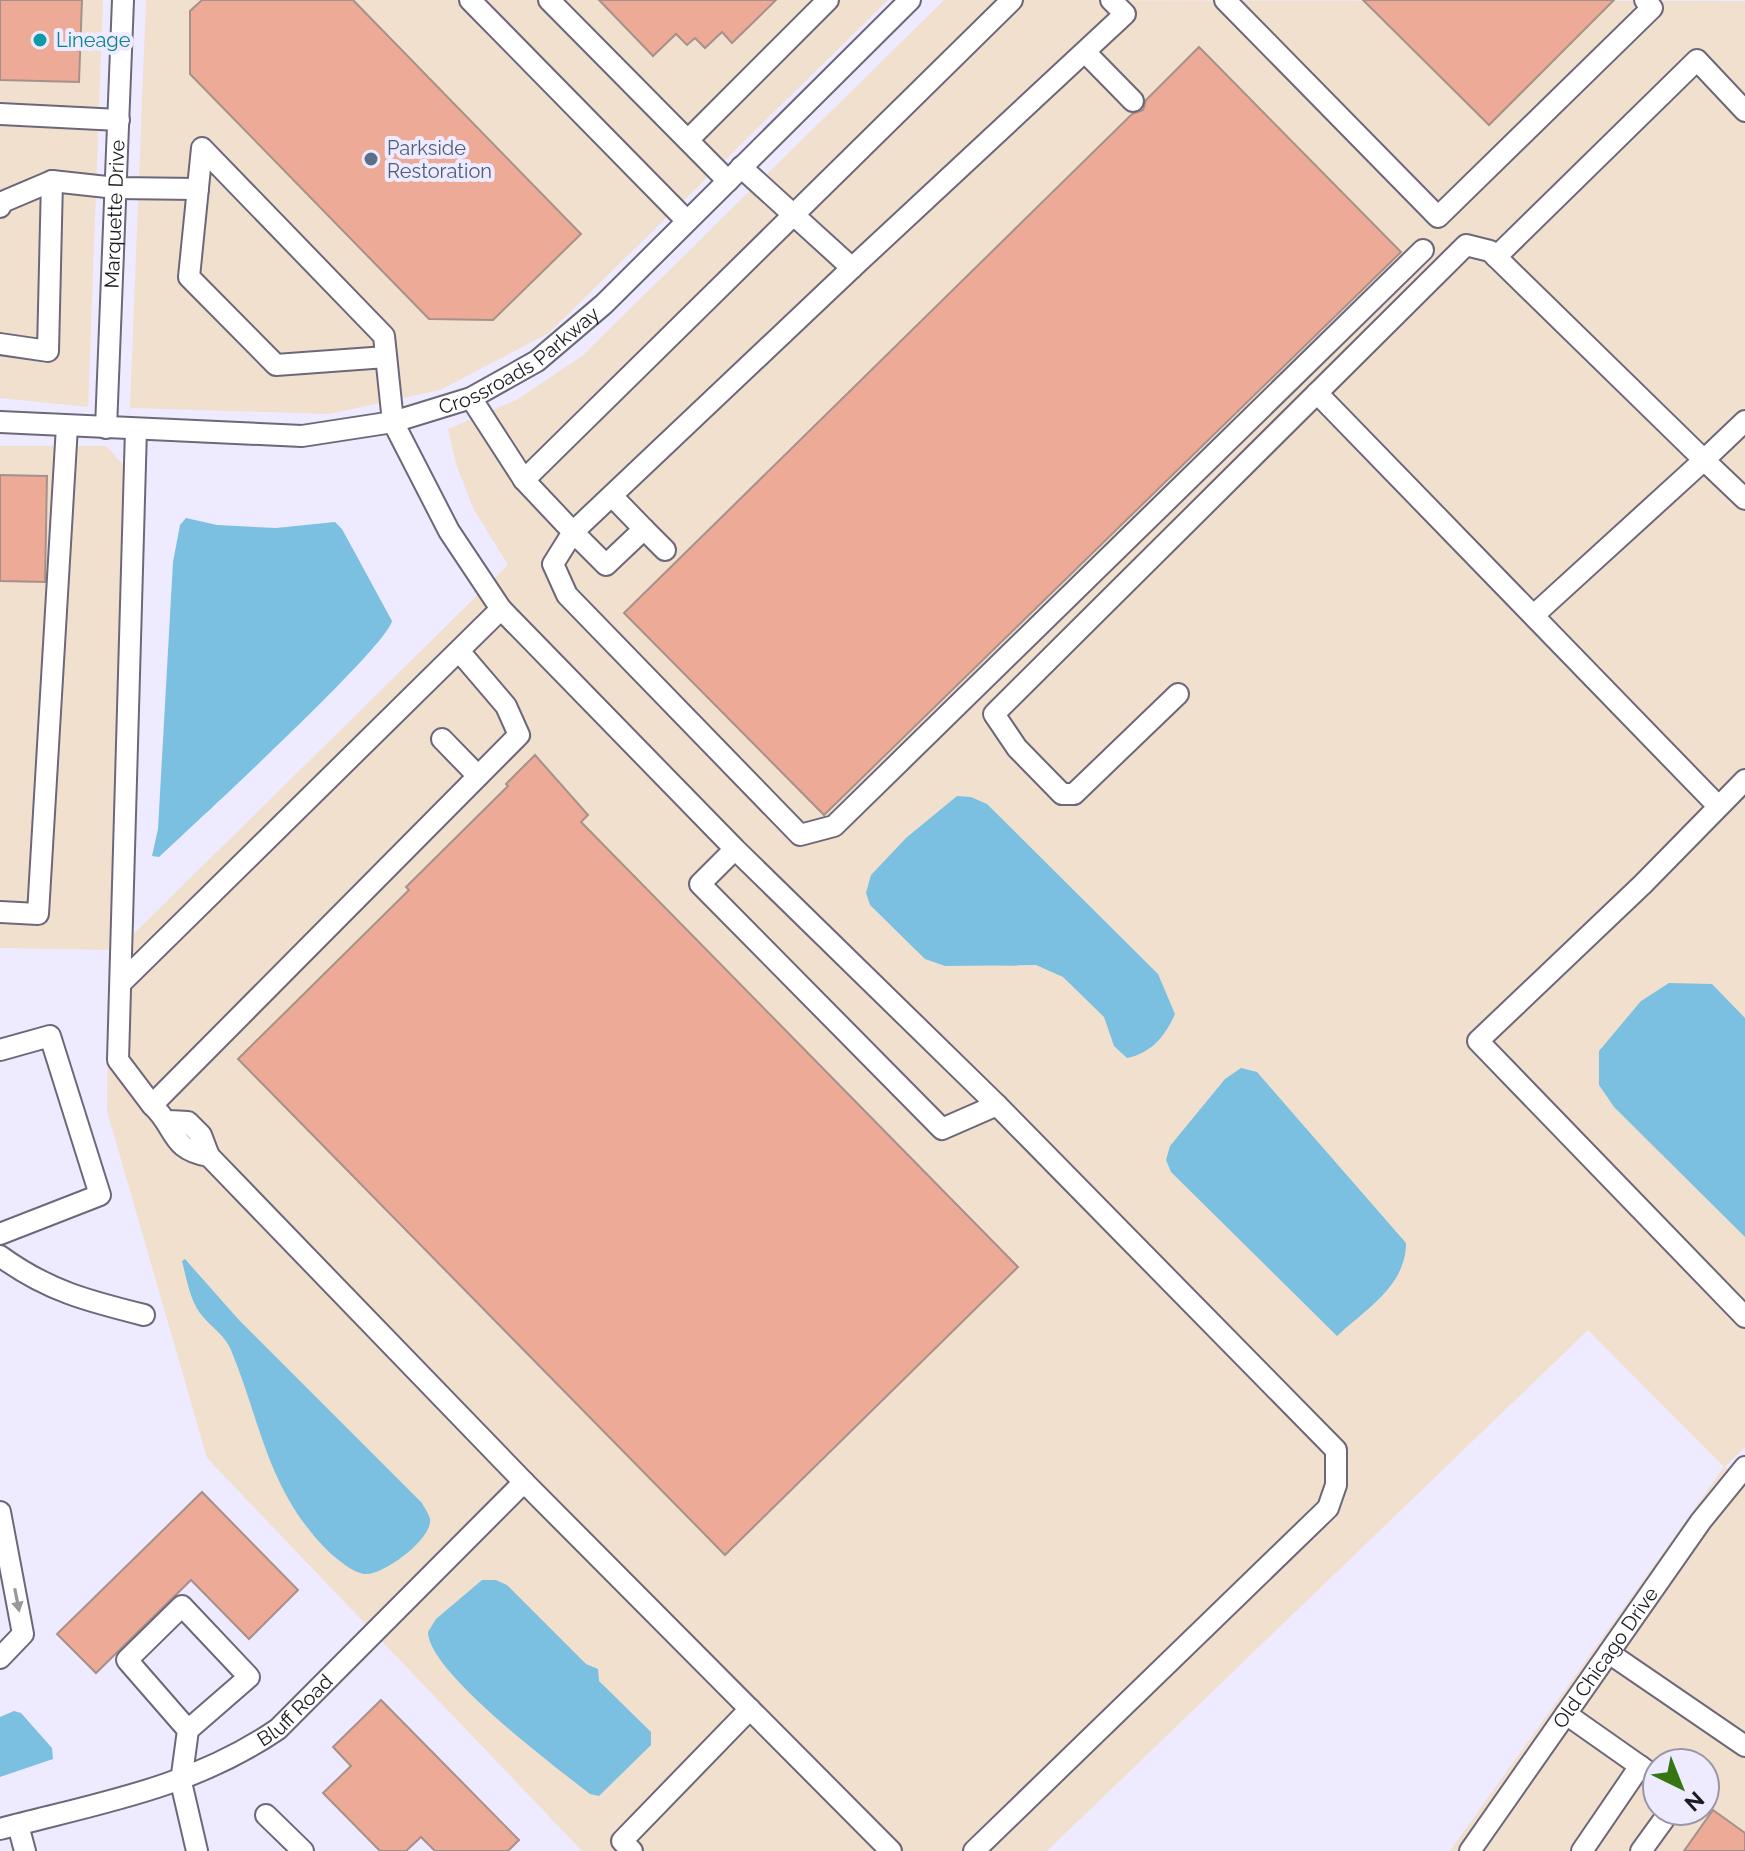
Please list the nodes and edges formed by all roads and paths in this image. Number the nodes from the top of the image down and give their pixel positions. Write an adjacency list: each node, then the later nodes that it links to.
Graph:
1 (123, 0): 14 (street, Marquette Drive)
2 (470, 0): 22 (street)
3 (549, 0): 15 (street)
4 (828, 0): 15 (street)
5 (910, 0): 16 (street, Crossroads Parkway)
6 (1012, 0): 21 (street)
7 (1111, 0): 10 (street)
8 (1225, 0): 9 (street)
9 (1645, 0)
10 (1085, 52): 11 (street); 25 (street)
11 (1133, 101)
12 (1745, 111): 24 (street)
13 (0, 114): 14 (street)
14 (119, 120): 18 (street, Marquette Drive)
15 (688, 140): 16 (street)
16 (735, 174): 21 (street); 22 (street, Crossroads Parkway)
17 (52, 181): 18 (street); 20 (street); 26 (street)
18 (116, 188): 19 (street); 34 (street, Marquette Drive)
19 (198, 189): 27 (street); 27 (street)
20 (0, 207)
21 (793, 216): 25 (street); 37 (street)
22 (687, 221): 29 (street, Crossroads Parkway)
23 (1423, 250): 41 (street)
24 (1496, 257): 28 (street); 36 (street)
25 (852, 268): 38 (street)
26 (0, 344)
27 (386, 357): 32 (street)
28 (1317, 393): 44 (street); 46 (street)
29 (471, 398): 32 (street, Crossroads Parkway); 37 (street)
30 (1745, 421): 36 (street)
31 (0, 422): 33 (street, Crossroads Parkway)
32 (393, 422): 35 (street, Crossroads Parkway); 43 (street)
33 (67, 426): 34 (street, Crossroads Parkway); 52 (street)
34 (106, 428): 35 (street, Crossroads Parkway)
35 (136, 429): 53 (street)
36 (1704, 460): 39 (street); 44 (street)
37 (524, 480): 41 (street)
38 (612, 496): 40 (street); 41 (street)
39 (1745, 499)
40 (644, 529): 41 (street); 42 (street)
41 (573, 532)
42 (665, 550)
43 (501, 609): 45 (street); 51 (street)
44 (1534, 615): 50 (street)
45 (459, 651): 48 (street); 53 (street)
46 (1178, 694)
47 (442, 739): 48 (street)
48 (478, 776): 55 (street)
49 (1745, 780): 50 (street)
50 (1718, 806): 60 (street)
51 (735, 849): 56 (street); 56 (street)
52 (0, 912)
53 (121, 983): 55 (street)
54 (0, 1050): 57 (street)
55 (152, 1105): 62 (street)
56 (997, 1105): 80 (street)
57 (0, 1234)
58 (0, 1256): 59 (street)
59 (144, 1315)
60 (1745, 1317)
61 (1745, 1467): 64 (street, Old Chicago Drive)
62 (524, 1482): 66 (street); 71 (street, Bluff Road)
63 (0, 1512): 65 (street, one-way to 65)
64 (1609, 1653): 67 (street, Old Chicago Drive); 69 (street)
65 (0, 1658)
66 (750, 1709): 78 (street); 79 (street)
67 (1566, 1714): 70 (street); 81 (street, Old Chicago Drive)
68 (188, 1730): 68 (street); 71 (street)
69 (1745, 1746)
70 (1640, 1766): 82 (street)
71 (181, 1782): 73 (street, Bluff Road); 77 (street)
72 (266, 1815): 75 (street)
73 (9, 1827): 76 (street)
74 (1658, 1827): 83 (street)
75 (301, 1850)
76 (25, 1851)
77 (197, 1851)
78 (632, 1851)
79 (891, 1851)
80 (974, 1851)
81 (1470, 1851)
82 (1582, 1851)
83 (1641, 1851)

